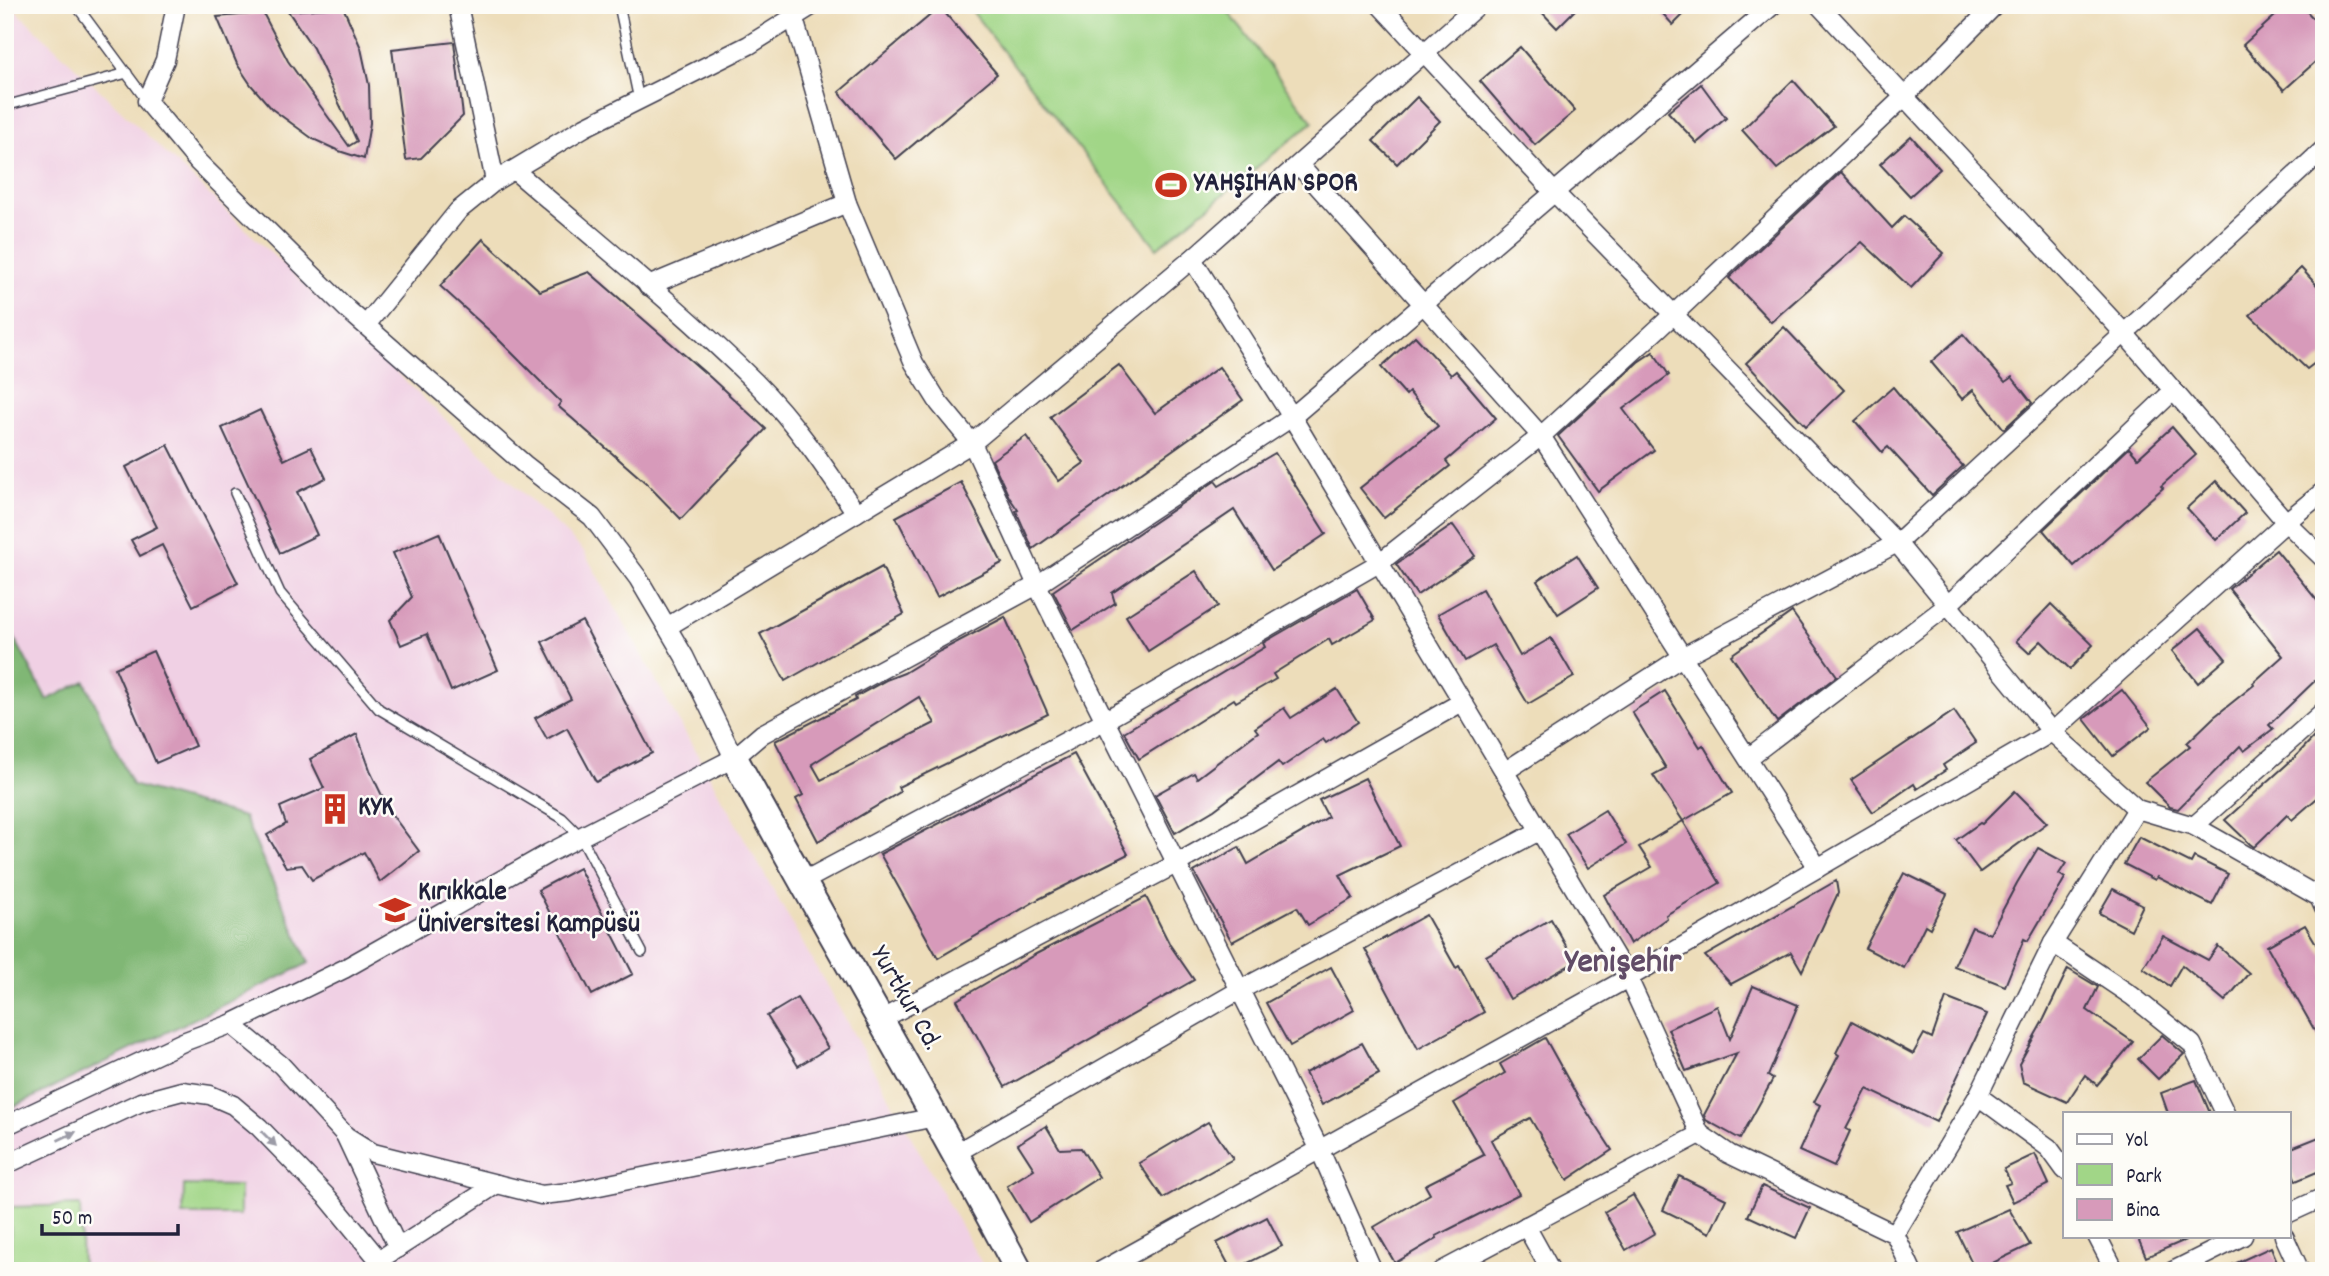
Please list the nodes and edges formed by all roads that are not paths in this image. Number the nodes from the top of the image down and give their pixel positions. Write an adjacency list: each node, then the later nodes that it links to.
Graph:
1 (76, 5): 13 (lane)
2 (176, 5): 16 (street)
3 (458, 5): 21 (street)
4 (619, 5): 15 (lane)
5 (813, 5): 11 (street)
6 (1380, 5): 12 (street)
7 (1478, 5): 12 (street)
8 (1773, 5): 22 (street)
9 (1819, 5): 14 (street)
10 (1995, 5): 14 (street)
11 (791, 12): 15 (street); 23 (street)
12 (1424, 55): 19 (street); 22 (street)
13 (127, 74): 16 (lane); 17 (lane)
14 (1905, 96): 27 (street); 29 (street)
15 (639, 100): 20 (street)
16 (147, 101): 28 (street)
17 (5, 106)
18 (2324, 149): 29 (street)
19 (1299, 165): 24 (street); 26 (street)
20 (514, 170): 21 (street); 25 (street)
21 (495, 181): 28 (street)
22 (1553, 192): 26 (street); 27 (street)
23 (847, 203): 25 (street); 33 (street)
24 (1192, 259): 31 (street); 33 (street)
25 (648, 286): 36 (street)
26 (1425, 306): 31 (street); 32 (street)
27 (1674, 314): 32 (street); 38 (street)
28 (366, 325): 43 (street)
29 (2124, 334): 30 (street); 38 (street)
30 (2174, 391): 37 (street); 42 (street)
31 (1292, 417): 40 (street); 41 (street)
32 (1541, 436): 40 (street); 44 (street)
33 (972, 443): 36 (street); 41 (street)
34 (2324, 491): 37 (street)
35 (235, 494): 55 (lane)
36 (856, 513): 43 (street)
37 (2286, 522): 39 (street); 48 (street)
38 (1897, 543): 42 (street); 44 (street)
39 (2324, 559)
40 (1379, 564): 45 (street); 47 (street)
41 (1037, 586): 47 (street); 49 (street)
42 (1948, 605): 48 (street); 50 (street)
43 (667, 627): 49 (street)
44 (1682, 657): 50 (street); 51 (street)
45 (1462, 702): 51 (street); 56 (street)
46 (2324, 711): 53 (street)
47 (1104, 721): 56 (street); 58 (street)
48 (2052, 732): 52 (street); 57 (street)
49 (734, 758): 55 (street); 58 (street, Yurtkur Cd.)
50 (1748, 758): 57 (street)
51 (1504, 772): 54 (street)
52 (2137, 809): 53 (street); 60 (street)
53 (2194, 826): 59 (street)
54 (1539, 831): 62 (street); 63 (street)
55 (581, 837): 61 (lane); 65 (street)
56 (1176, 864): 63 (street); 64 (street)
57 (1818, 868): 62 (street)
58 (802, 882): 64 (street, Yurtkur Cd.)
59 (2322, 900)
60 (2053, 943): 66 (street); 67 (street)
61 (642, 952)
62 (1628, 978): 70 (street); 72 (street)
63 (1240, 990): 72 (street); 73 (street)
64 (880, 1020): 68 (street, Yurtkur Cd.)
65 (231, 1024): 69 (street); 71 (street)
66 (1978, 1096): 75 (street); 80 (street)
67 (2225, 1112)
68 (935, 1117): 73 (street, Yurtkur Cd.); 76 (street)
69 (5, 1126)
70 (1700, 1134): 79 (street); 80 (street)
71 (346, 1136): 76 (street); 84 (street)
72 (1319, 1148): 87 (street); 88 (street)
73 (957, 1153): 86 (street, Yurtkur Cd.)
74 (5, 1166): 85 (street, one-way to 85)
75 (2063, 1167)
76 (497, 1184): 84 (street)
77 (2324, 1197): 78 (street)
78 (2290, 1213)
79 (1526, 1226): 89 (street); 90 (street)
80 (1895, 1234): 91 (street)
81 (2098, 1238): 92 (street)
82 (2240, 1238): 93 (street)
83 (2285, 1238): 94 (street)
84 (398, 1248): 85 (street)
85 (381, 1266)
86 (1019, 1271)
87 (1101, 1271)
88 (1373, 1271)
89 (1442, 1271)
90 (1551, 1271)
91 (1912, 1271)
92 (2115, 1271)
93 (2173, 1271)
94 (2300, 1271)

